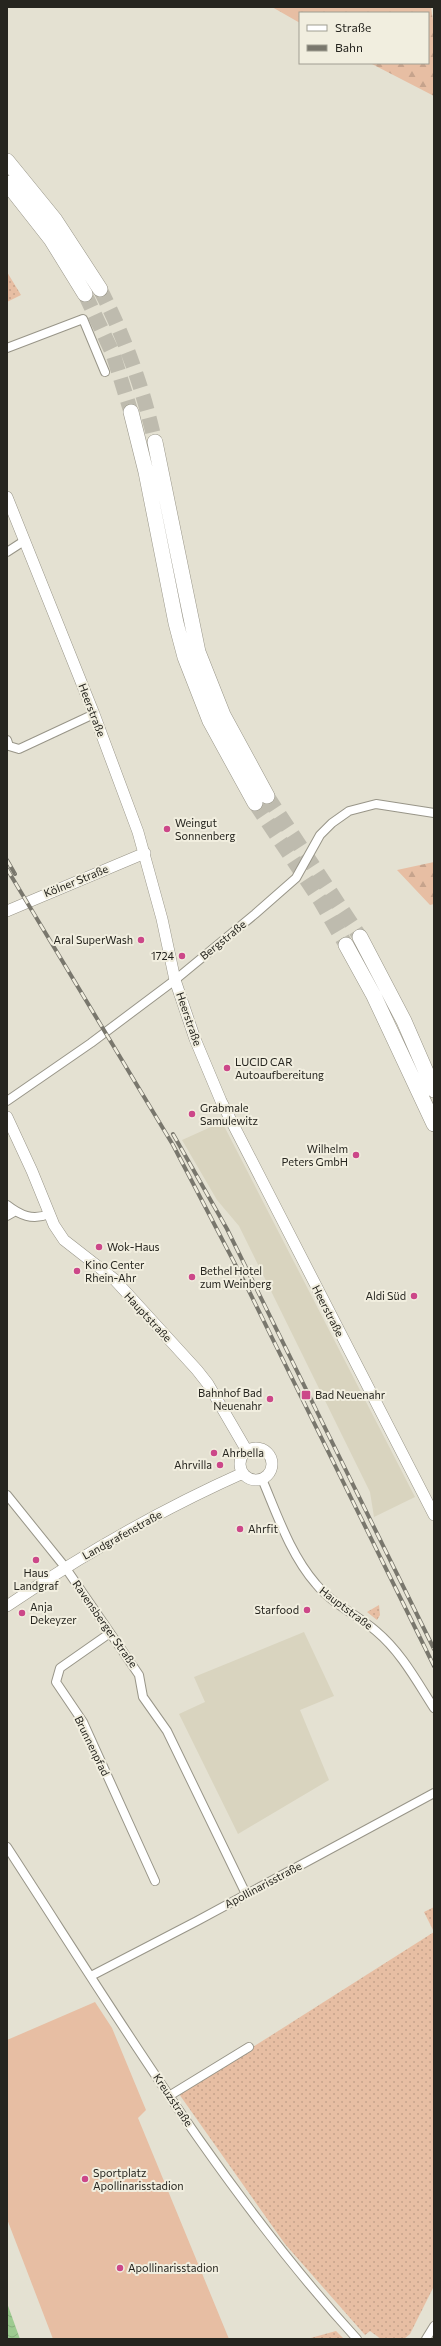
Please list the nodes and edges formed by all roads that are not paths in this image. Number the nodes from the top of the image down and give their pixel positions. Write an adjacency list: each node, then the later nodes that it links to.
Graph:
1 (7, 162): 3 (highway)
2 (7, 183): 4 (highway)
3 (100, 289)
4 (85, 294)
5 (7, 348): 6 (street)
6 (105, 372)
7 (131, 412): 8 (highway)
8 (155, 442)
9 (7, 497): 10 (main road, Heerstraße)
10 (24, 541): 11 (street); 12 (main road, Heerstraße)
11 (7, 552)
12 (94, 714): 13 (street); 15 (main road, Heerstraße)
13 (7, 740)
14 (434, 813): 19 (street, Bergstraße)
15 (145, 853): 16 (main road, Kölner Straße); 19 (main road, Heerstraße)
16 (7, 911)
17 (360, 938): 20 (highway)
18 (346, 945): 23 (highway)
19 (175, 980): 21 (street, Bergstraße); 31 (main road, Heerstraße)
20 (434, 1090)
21 (7, 1101)
22 (7, 1117): 26 (main road, Hauptstraße)
23 (434, 1124)
24 (7, 1205): 25 (street)
25 (11, 1214): 26 (street)
26 (49, 1214): 27 (main road, Hauptstraße)
27 (247, 1451): 28 (main road); 29 (main road)
28 (243, 1473): 29 (main road); 32 (main road, Landgrafenstraße)
29 (262, 1479): 35 (street, Hauptstraße)
30 (7, 1494): 32 (street, Ravensberger Straße)
31 (434, 1514)
32 (64, 1567): 33 (main road, Landgrafenstraße); 34 (street, Ravensberger Straße)
33 (7, 1606)
34 (110, 1633): 38 (street, Brunnenpfad); 39 (street, Ravensberger Straße)
35 (434, 1708)
36 (434, 1793): 39 (street, Apollinarisstraße)
37 (7, 1847): 40 (street, Kreuzstraße)
38 (155, 1881)
39 (246, 1894): 40 (street, Apollinarisstraße)
40 (91, 1976): 42 (street, Kreuzstraße)
41 (249, 2047): 42 (street)
42 (169, 2096): 44 (street, Kreuzstraße)
43 (434, 2326): 45 (street)
44 (357, 2339)
45 (426, 2339)

